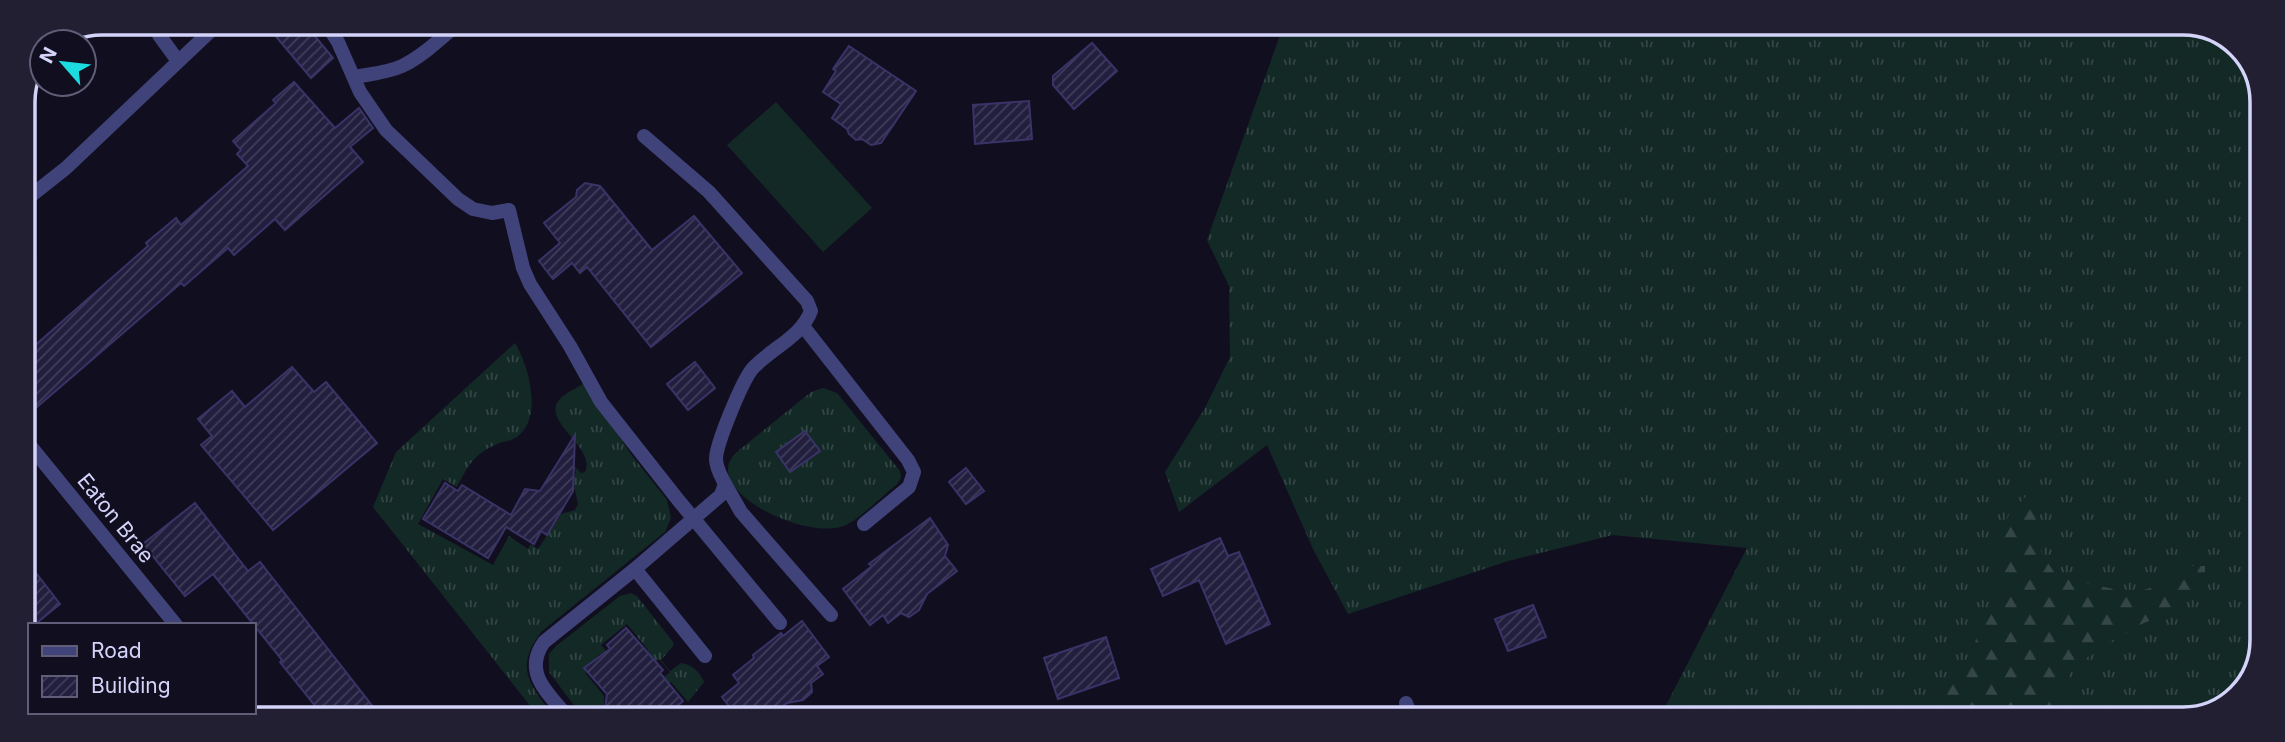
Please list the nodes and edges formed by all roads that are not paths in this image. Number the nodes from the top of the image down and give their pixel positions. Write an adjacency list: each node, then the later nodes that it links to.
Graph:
1 (159, 35): 5 (street)
2 (206, 35): 5 (street)
3 (334, 35): 6 (street)
4 (445, 35): 6 (street)
5 (178, 61): 8 (street)
6 (354, 77): 12 (street)
7 (644, 136): 9 (street)
8 (35, 193)
9 (803, 326): 11 (street); 13 (street)
10 (35, 452): 16 (street, Eaton Brae)
11 (725, 484): 12 (street); 15 (street)
12 (694, 518): 14 (street); 17 (street)
13 (864, 524)
14 (635, 569): 18 (street); 20 (street)
15 (831, 615)
16 (174, 623)
17 (780, 623)
18 (705, 656)
19 (1406, 703): 21 (street)
20 (560, 707)
21 (1408, 707)

